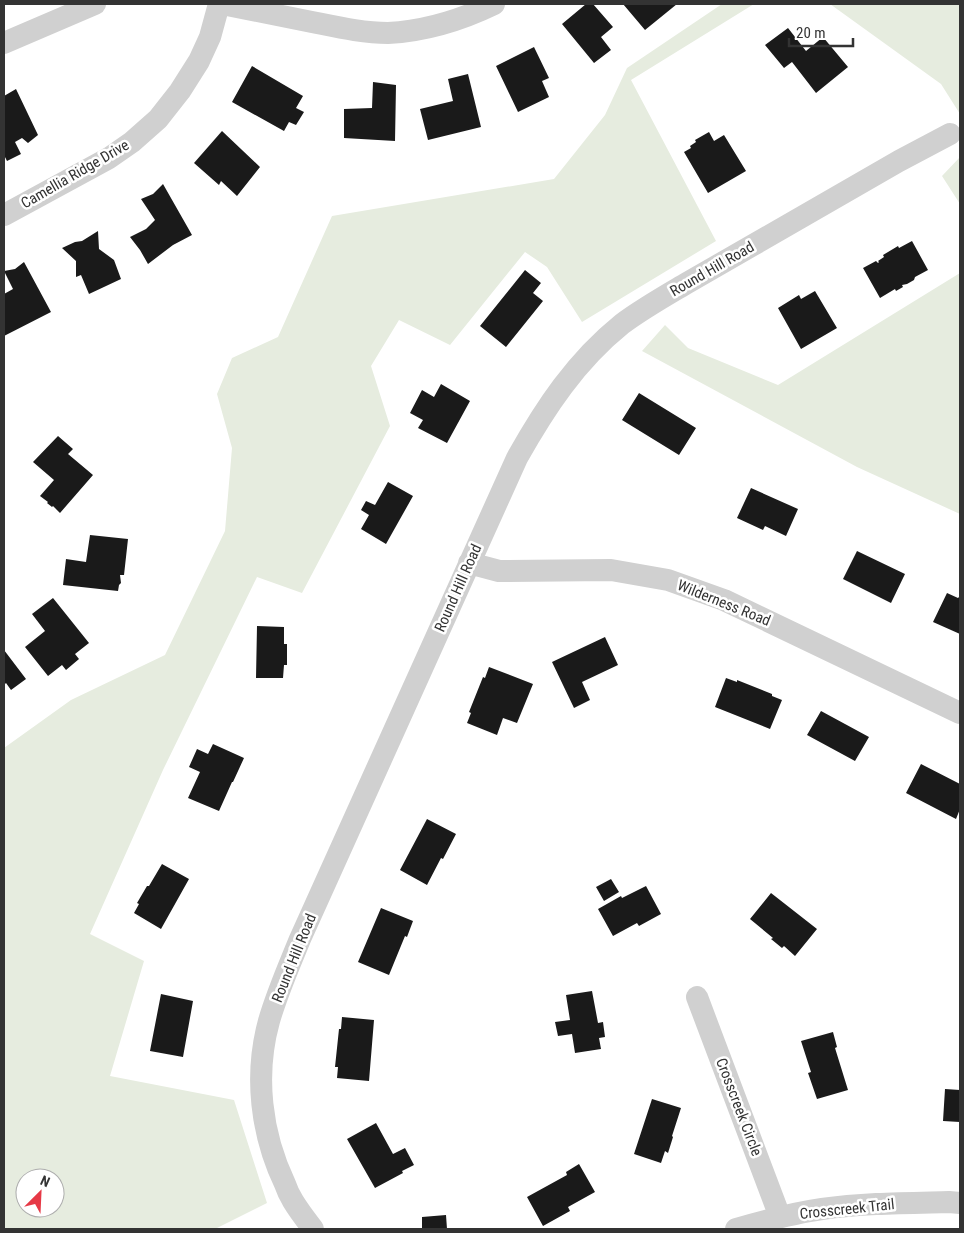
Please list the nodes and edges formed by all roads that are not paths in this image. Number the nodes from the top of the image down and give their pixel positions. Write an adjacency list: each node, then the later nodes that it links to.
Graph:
1 (95, 4): 4 (street)
2 (221, 4): 3 (street); 6 (street, Camellia Ridge Drive)
3 (494, 4)
4 (4, 43)
5 (950, 134): 7 (street, Round Hill Road)
6 (4, 215)
7 (469, 563): 8 (street, Wilderness Road); 12 (street, Round Hill Road)
8 (960, 713)
9 (698, 997): 11 (street, Crosscreek Circle)
10 (960, 1203): 11 (street, Crosscreek Trail)
11 (780, 1216): 13 (street, Crosscreek Trail)
12 (313, 1229)
13 (736, 1229)

